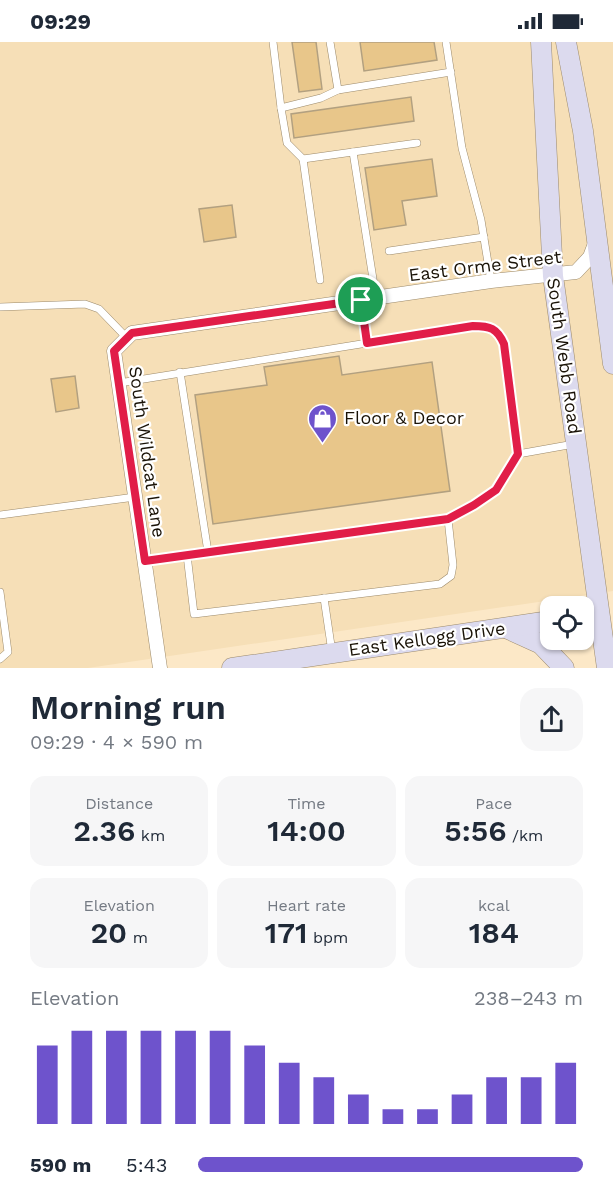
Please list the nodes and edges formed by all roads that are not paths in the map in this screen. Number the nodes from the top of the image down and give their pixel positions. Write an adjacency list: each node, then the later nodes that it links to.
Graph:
1 (273, 42): 8 (lane)
2 (330, 42): 7 (lane)
3 (446, 42): 6 (lane)
4 (541, 42): 15 (main road, South Webb Road)
5 (566, 42): 13 (main road)
6 (451, 72): 7 (lane); 12 (lane)
7 (338, 90): 8 (lane)
8 (280, 108): 11 (lane)
9 (417, 143): 10 (lane)
10 (353, 152): 11 (lane); 18 (lane)
11 (303, 159): 16 (lane)
12 (484, 237): 14 (lane); 17 (lane)
13 (596, 240): 15 (street, East Orme Street); 23 (main road)
14 (389, 251)
15 (553, 276): 17 (street, East Orme Street); 26 (main road, South Webb Road)
16 (320, 280)
17 (491, 281): 18 (street, East Orme Street)
18 (375, 298): 19 (street, East Orme Street)
19 (361, 300): 21 (lane); 22 (street, East Orme Street)
20 (0, 307): 22 (lane)
21 (367, 343): 24 (lane); 27 (lane)
22 (122, 344): 25 (street, South Wildcat Lane)
23 (613, 364)
24 (180, 372): 25 (lane); 31 (lane)
25 (119, 383): 28 (street, South Wildcat Lane)
26 (576, 444): 27 (lane); 36 (main road, South Webb Road)
27 (518, 454): 30 (lane)
28 (135, 497): 29 (lane); 33 (street, South Wildcat Lane)
29 (0, 515)
30 (448, 519): 31 (lane); 35 (lane)
31 (208, 552): 32 (lane)
32 (187, 555): 33 (lane); 35 (lane)
33 (145, 561): 42 (street, South Wildcat Lane)
34 (0, 592): 40 (lane)
35 (324, 598): 39 (lane)
36 (598, 614): 41 (main road, South Webb Road)
37 (540, 623): 38 (main road, East Kellogg Drive)
38 (505, 628): 39 (main road, East Kellogg Drive); 44 (main road)
39 (332, 653): 43 (main road, East Kellogg Drive)
40 (0, 659)
41 (606, 659)
42 (160, 668)
43 (232, 668)
44 (564, 668)

